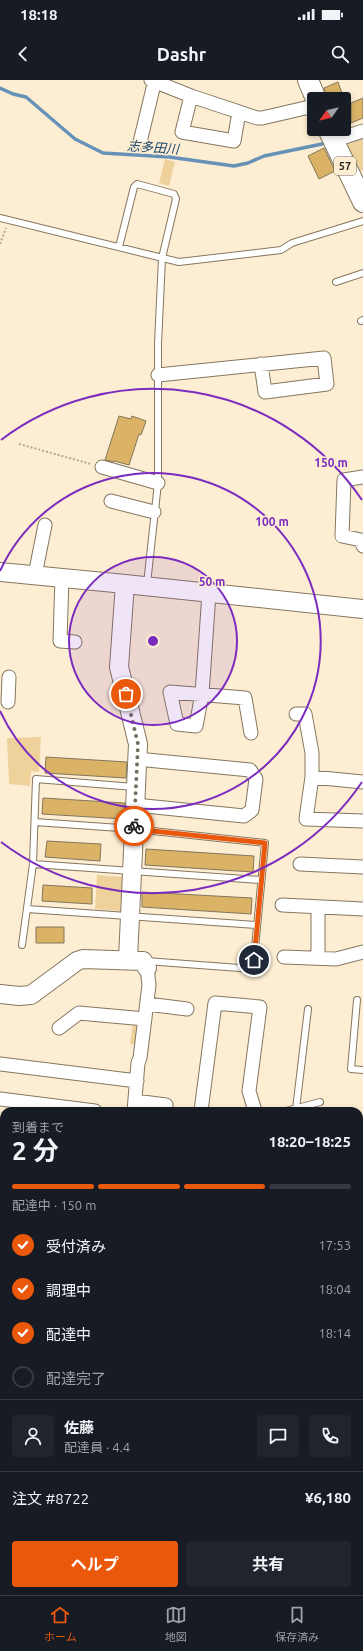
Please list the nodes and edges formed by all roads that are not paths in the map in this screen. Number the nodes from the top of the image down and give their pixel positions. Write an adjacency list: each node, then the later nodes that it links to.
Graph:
1 (308, 80): 3 (main road)
2 (154, 81): 4 (street); 10 (street)
3 (313, 92)
4 (191, 96): 6 (street); 6 (street)
5 (307, 108): 6 (street)
6 (239, 112)
7 (363, 131): 8 (street)
8 (351, 132)
9 (331, 136): 11 (main road, 57)
10 (140, 142)
11 (363, 202)
12 (0, 218): 14 (lane)
13 (363, 221): 15 (lane)
14 (119, 247): 15 (lane); 15 (lane)
15 (162, 258): 19 (lane)
16 (363, 273): 17 (lane)
17 (336, 282)
18 (261, 364): 18 (street); 19 (street)
19 (158, 375): 22 (lane)
20 (102, 467): 22 (street)
21 (363, 477): 26 (street)
22 (158, 483): 24 (lane)
23 (112, 501): 24 (street)
24 (154, 512): 31 (lane)
25 (45, 525): 28 (street)
26 (363, 546)
27 (0, 572): 28 (street)
28 (35, 575): 29 (street)
29 (62, 577): 30 (street); 34 (street)
30 (125, 584): 31 (street); 39 (street)
31 (146, 586): 32 (street)
32 (209, 593): 33 (street); 38 (street)
33 (363, 608)
34 (75, 642)
35 (10, 677): 36 (street)
36 (9, 702)
37 (296, 714): 40 (street)
38 (251, 733)
39 (138, 759): 42 (street); 42 (street)
40 (312, 777): 41 (street); 43 (street)
41 (363, 782)
42 (136, 796): 44 (lane); 45 (street)
43 (363, 821)
44 (34, 822): 45 (lane); 46 (lane)
45 (134, 829): 49 (street); 50 (lane)
46 (33, 864): 49 (lane); 53 (lane)
47 (300, 864): 48 (street)
48 (363, 866)
49 (132, 871): 50 (lane); 55 (street)
50 (261, 880): 56 (lane)
51 (282, 905): 52 (street)
52 (318, 907): 54 (street); 60 (street)
53 (27, 909): 55 (lane); 57 (lane)
54 (363, 909)
55 (130, 916): 56 (lane); 61 (street)
56 (257, 925): 61 (lane)
57 (22, 945)
58 (363, 952): 60 (street)
59 (284, 957): 60 (street)
60 (318, 958)
61 (139, 962): 62 (street); 64 (street)
62 (0, 994)
63 (357, 1000): 70 (lane)
64 (147, 1004): 65 (street); 67 (street)
65 (187, 1009)
66 (308, 1009): 79 (lane)
67 (145, 1019): 68 (street); 71 (street)
68 (59, 1028)
69 (0, 1064): 71 (street)
70 (363, 1070)
71 (136, 1081): 75 (street)
72 (0, 1099): 76 (street)
73 (320, 1102): 80 (lane)
74 (166, 1105): 75 (street)
75 (134, 1106)
76 (63, 1107)
77 (202, 1107): 78 (street)
78 (253, 1107)
79 (296, 1107)
80 (300, 1107)

